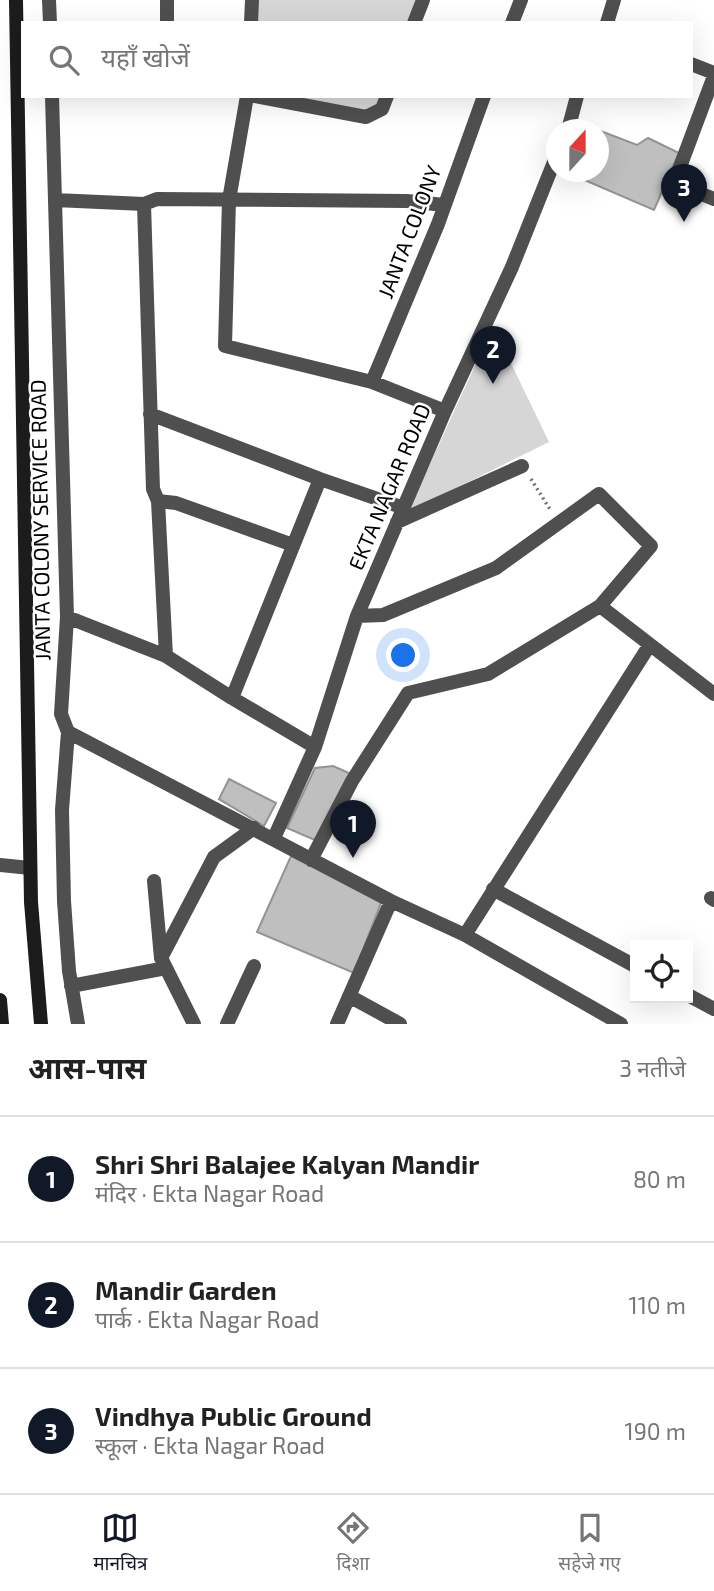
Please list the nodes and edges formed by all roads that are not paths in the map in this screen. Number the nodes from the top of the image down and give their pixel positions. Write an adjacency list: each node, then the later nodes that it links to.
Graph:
1 (16, 0): 51 (street)
2 (49, 0): 8 (street)
3 (167, 0): 9 (street)
4 (252, 0): 10 (street)
5 (423, 0): 11 (street)
6 (521, 0): 12 (street)
7 (614, 0): 13 (street)
8 (50, 21)
9 (167, 21)
10 (251, 21)
11 (415, 21)
12 (513, 21)
13 (608, 21)
14 (693, 65): 15 (street)
15 (714, 75): 24 (street)
16 (52, 98): 25 (street, JANTA COLONY SERVICE ROAD)
17 (247, 98): 26 (street)
18 (266, 98): 19 (street)
19 (386, 98)
20 (483, 98): 28 (street, JANTA COLONY)
21 (576, 98): 22 (street)
22 (571, 119)
23 (546, 182): 30 (street, EKTA NAGAR ROAD)
24 (714, 199)
25 (55, 200): 27 (street); 40 (street, JANTA COLONY SERVICE ROAD)
26 (229, 200): 27 (street); 28 (street); 29 (street)
27 (144, 204): 31 (street)
28 (444, 205): 29 (street, JANTA COLONY)
29 (372, 382): 30 (street)
30 (445, 411): 35 (street, EKTA NAGAR ROAD)
31 (150, 414): 33 (street); 34 (street)
32 (522, 466): 36 (street)
33 (320, 479): 35 (street); 37 (street)
34 (158, 502): 37 (street); 42 (street)
35 (404, 508): 36 (street, EKTA NAGAR ROAD)
36 (397, 522): 39 (street, EKTA NAGAR ROAD)
37 (293, 545): 44 (street)
38 (600, 606): 39 (street); 41 (street); 49 (street)
39 (357, 616): 46 (street, EKTA NAGAR ROAD)
40 (67, 617): 42 (street); 45 (street, JANTA COLONY SERVICE ROAD)
41 (649, 646): 43 (street); 53 (street)
42 (166, 656): 44 (street)
43 (714, 694)
44 (232, 698): 46 (street)
45 (68, 732): 47 (street); 59 (street, JANTA COLONY SERVICE ROAD)
46 (315, 747): 48 (street, EKTA NAGAR ROAD)
47 (254, 828): 48 (street); 56 (street)
48 (274, 838): 49 (street)
49 (311, 860): 54 (street)
50 (0, 865): 51 (street)
51 (30, 868): 65 (street)
52 (154, 881): 56 (street)
53 (493, 889): 55 (street); 57 (street)
54 (391, 901): 55 (street); 60 (street)
55 (465, 935): 71 (street)
56 (164, 963): 59 (street); 67 (street)
57 (630, 963)
58 (254, 966): 68 (street)
59 (71, 986): 66 (street, JANTA COLONY SERVICE ROAD)
60 (349, 996): 69 (street); 70 (street)
61 (693, 998): 63 (street)
62 (0, 1000): 64 (street)
63 (714, 1009)
64 (2, 1024)
65 (41, 1024)
66 (78, 1024)
67 (194, 1024)
68 (227, 1024)
69 (337, 1024)
70 (400, 1024)
71 (621, 1024)

